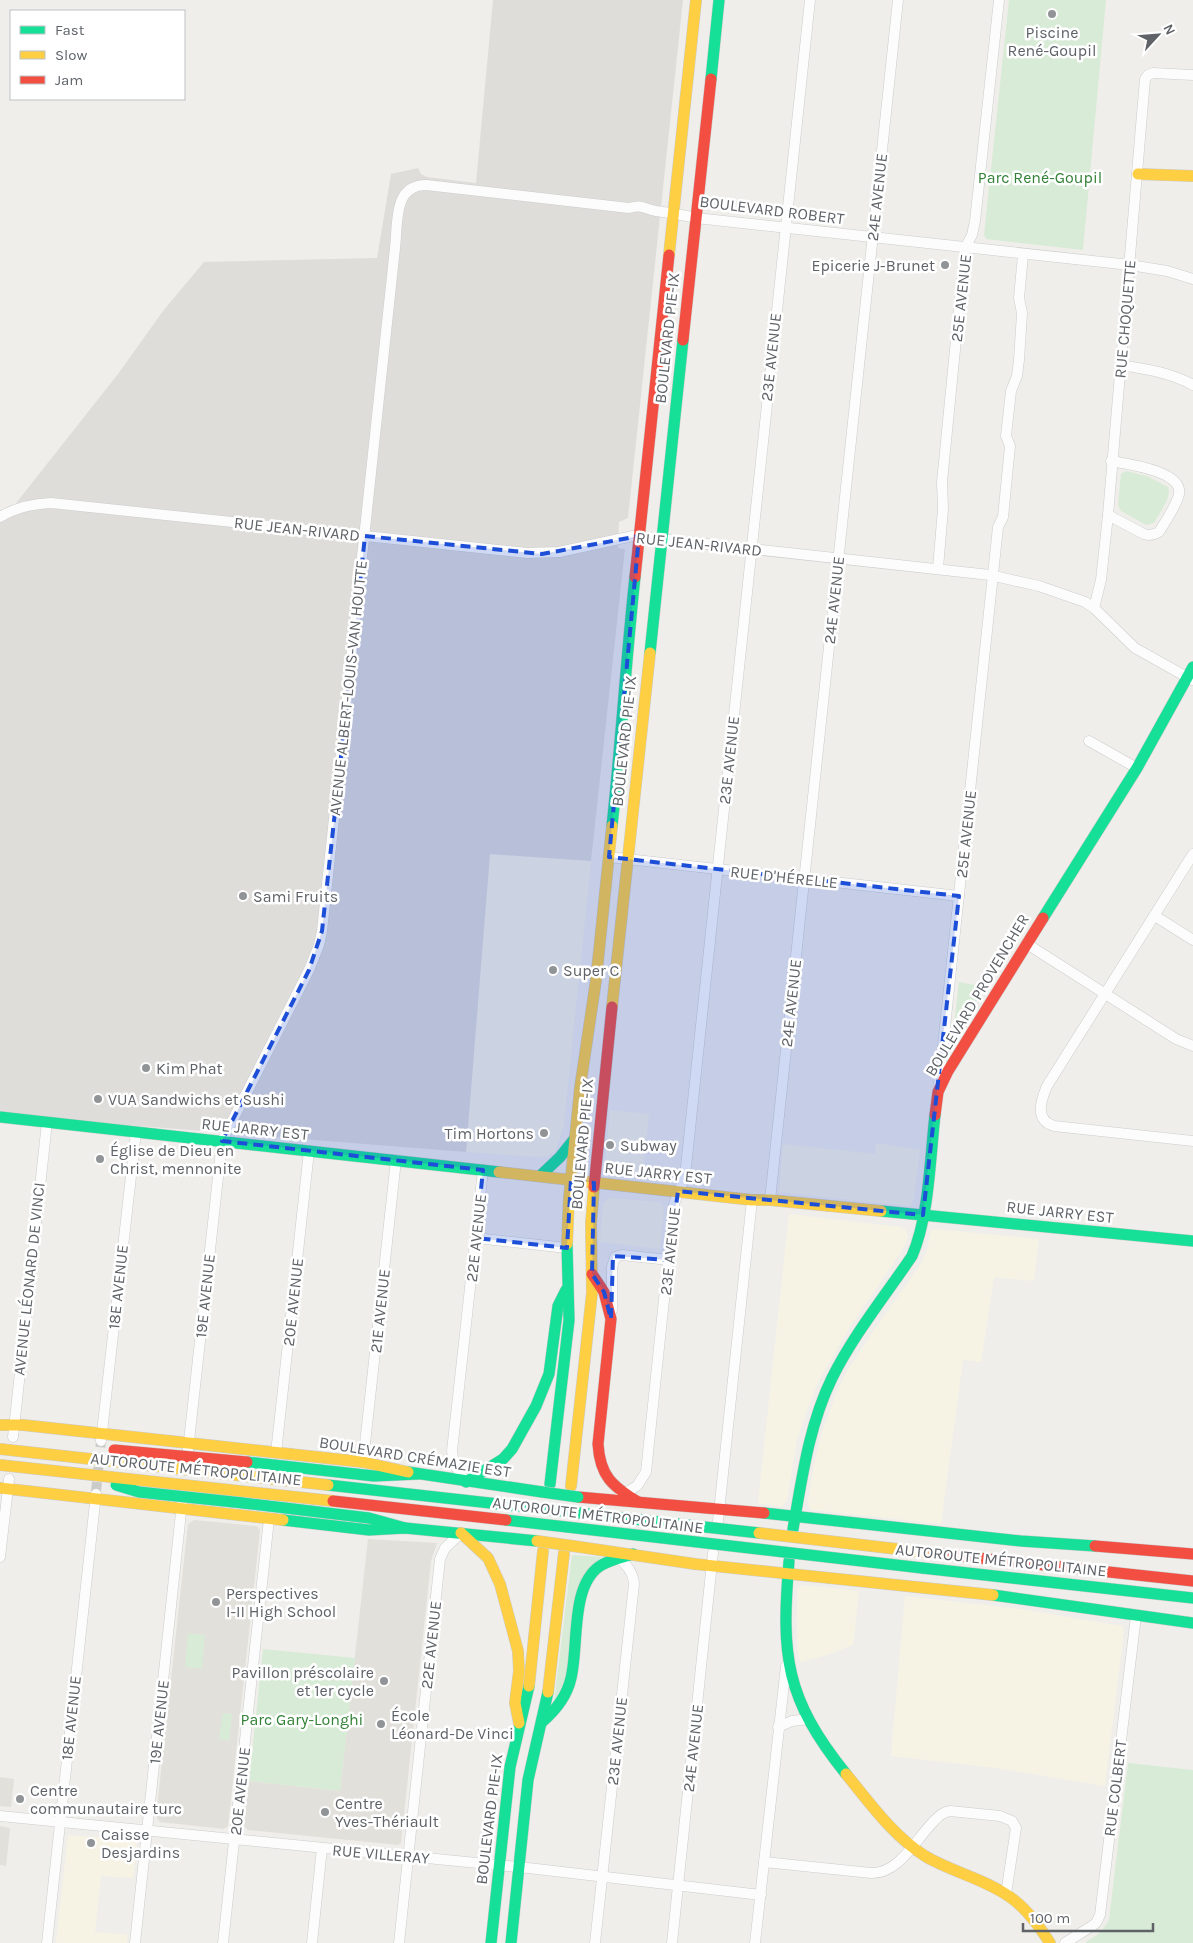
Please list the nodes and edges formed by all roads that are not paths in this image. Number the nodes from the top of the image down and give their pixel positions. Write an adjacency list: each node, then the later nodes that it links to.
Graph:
1 (696, 0): 10 (main road, BOULEVARD PIE-IX)
2 (719, 0): 11 (main road, BOULEVARD PIE-IX)
3 (810, 0): 12 (street, 23E AVENUE)
4 (898, 0): 13 (street, 24E AVENUE)
5 (999, 0): 14 (street, 25E AVENUE)
6 (1193, 75): 7 (street, RUE CHOQUETTE)
7 (1138, 174): 8 (main road); 16 (street, RUE CHOQUETTE)
8 (1193, 176)
9 (412, 187): 10 (street, BOULEVARD ROBERT); 23 (street, AVENUE ALBERT-LOUIS-VAN HOUTTE)
10 (673, 212): 11 (street, BOULEVARD ROBERT); 24 (main road, BOULEVARD PIE-IX)
11 (696, 218): 12 (street, BOULEVARD ROBERT); 25 (main road, BOULEVARD PIE-IX)
12 (785, 228): 13 (street, BOULEVARD ROBERT); 26 (street, 23E AVENUE)
13 (873, 238): 14 (street, BOULEVARD ROBERT); 27 (street, 24E AVENUE)
14 (966, 248): 15 (street, BOULEVARD ROBERT); 28 (street, 25E AVENUE)
15 (1023, 255): 16 (street, BOULEVARD ROBERT); 29 (street, 25E AVENUE)
16 (1130, 265): 17 (street, BOULEVARD ROBERT); 18 (street, RUE CHOQUETTE)
17 (1193, 278)
18 (1120, 365): 19 (street); 20 (street, RUE CHOQUETTE)
19 (1193, 385)
20 (1111, 461): 21 (street, RUE CHOQUETTE); 21 (street)
21 (1108, 515): 30 (street, RUE CHOQUETTE)
22 (0, 517): 23 (street, RUE JEAN-RIVARD)
23 (365, 536): 24 (street, RUE JEAN-RIVARD); 51 (street, AVENUE ALBERT-LOUIS-VAN HOUTTE)
24 (639, 536): 25 (street, RUE JEAN-RIVARD); 36 (main road, BOULEVARD PIE-IX)
25 (662, 540): 26 (street, RUE JEAN-RIVARD); 37 (main road, BOULEVARD PIE-IX)
26 (751, 549): 27 (street, RUE JEAN-RIVARD); 38 (street, 23E AVENUE)
27 (838, 558): 28 (street, RUE JEAN-RIVARD); 39 (street, 24E AVENUE)
28 (938, 568): 29 (street, RUE JEAN-RIVARD)
29 (994, 576): 30 (street, RUE JEAN-RIVARD); 40 (street, 25E AVENUE)
30 (1094, 608): 32 (street, RUE JEAN-RIVARD)
31 (1193, 667): 32 (main road, BOULEVARD PROVENCHER)
32 (1190, 679): 34 (main road, BOULEVARD PROVENCHER)
33 (1089, 741): 34 (street)
34 (1137, 768): 43 (main road, BOULEVARD PROVENCHER)
35 (1193, 854): 41 (street)
36 (609, 857): 37 (street, RUE D'HÉRELLE); 50 (main road, BOULEVARD PIE-IX)
37 (628, 859): 38 (street, RUE D'HÉRELLE); 58 (main road, BOULEVARD PIE-IX)
38 (717, 869): 39 (street, RUE D'HÉRELLE); 59 (street, 23E AVENUE)
39 (804, 879): 40 (street, RUE D'HÉRELLE); 61 (street, 24E AVENUE)
40 (959, 896): 46 (street, 25E AVENUE)
41 (1155, 916): 42 (street); 44 (street)
42 (1193, 940)
43 (1027, 944): 44 (street); 46 (main road, BOULEVARD PROVENCHER)
44 (1104, 994): 45 (street); 52 (street)
45 (1193, 1046)
46 (938, 1092): 62 (main road, BOULEVARD PROVENCHER)
47 (0, 1117): 48 (main road, RUE JARRY EST)
48 (47, 1122): 49 (main road, RUE JARRY EST); 71 (street, AVENUE LÉONARD DE VINCI)
49 (136, 1132): 51 (main road, RUE JARRY EST); 72 (street, 18E AVENUE)
50 (576, 1137): 56 (main road); 57 (main road, BOULEVARD PIE-IX)
51 (222, 1141): 53 (main road, RUE JARRY EST); 73 (street, 19E AVENUE)
52 (1193, 1141)
53 (309, 1151): 54 (main road, RUE JARRY EST); 76 (street, 20E AVENUE)
54 (396, 1160): 55 (main road, RUE JARRY EST); 77 (street, 21E AVENUE)
55 (482, 1170): 56 (main road, RUE JARRY EST); 63 (street, 22E AVENUE)
56 (540, 1176): 57 (main road, RUE JARRY EST)
57 (572, 1180): 58 (main road, RUE JARRY EST); 65 (main road, BOULEVARD PIE-IX)
58 (594, 1183): 59 (main road, RUE JARRY EST); 67 (main road, BOULEVARD PIE-IX)
59 (678, 1192): 60 (main road, RUE JARRY EST); 66 (street, 23E AVENUE)
60 (752, 1200): 61 (main road, RUE JARRY EST); 90 (street)
61 (770, 1200): 62 (main road, RUE JARRY EST)
62 (923, 1215): 64 (main road, RUE JARRY EST); 91 (main road, BOULEVARD PROVENCHER)
63 (476, 1238): 65 (street); 81 (street, 22E AVENUE)
64 (1193, 1241)
65 (567, 1248): 68 (main road, BOULEVARD PIE-IX)
66 (669, 1260): 69 (street); 85 (street, 23E AVENUE)
67 (592, 1274): 69 (main road); 83 (main road, BOULEVARD PIE-IX)
68 (568, 1286): 81 (main road); 84 (main road, BOULEVARD PIE-IX)
69 (611, 1319): 85 (main road)
70 (0, 1425): 71 (main road, BOULEVARD CRÉMAZIE EST)
71 (14, 1431): 72 (main road, BOULEVARD CRÉMAZIE EST)
72 (102, 1438): 73 (main road, BOULEVARD CRÉMAZIE EST)
73 (188, 1447): 76 (main road, BOULEVARD CRÉMAZIE EST)
74 (0, 1449): 75 (main road, AUTOROUTE MÉTROPOLITAINE, bridge)
75 (46, 1453): 80 (main road, bridge); 108 (main road, AUTOROUTE MÉTROPOLITAINE, bridge)
76 (276, 1453): 77 (main road, BOULEVARD CRÉMAZIE EST)
77 (363, 1462): 80 (main road, BOULEVARD CRÉMAZIE EST)
78 (0, 1465): 79 (main road, AUTOROUTE MÉTROPOLITAINE, bridge)
79 (72, 1472): 94 (main road, bridge); 109 (main road, AUTOROUTE MÉTROPOLITAINE, bridge)
80 (418, 1474): 81 (main road, BOULEVARD CRÉMAZIE EST)
81 (466, 1482): 84 (main road, BOULEVARD CRÉMAZIE EST)
82 (5, 1486): 86 (main road); 103 (street)
83 (571, 1486)
84 (546, 1488): 87 (main road, BOULEVARD CRÉMAZIE EST, bridge)
85 (624, 1493): 87 (street, 23E AVENUE); 88 (main road)
86 (96, 1496): 89 (main road); 118 (street, 18E AVENUE)
87 (611, 1500): 88 (main road, BOULEVARD CRÉMAZIE EST)
88 (638, 1502): 90 (main road, BOULEVARD CRÉMAZIE EST)
89 (182, 1506): 92 (main road); 119 (street, 19E AVENUE)
90 (719, 1509): 91 (main road, BOULEVARD CRÉMAZIE EST); 93 (street)
91 (796, 1516): 95 (main road, BOULEVARD PROVENCHER); 102 (main road, BOULEVARD CRÉMAZIE EST)
92 (269, 1519): 94 (main road); 120 (street, 20E AVENUE)
93 (718, 1521)
94 (405, 1528): 96 (main road)
95 (793, 1530)
96 (461, 1533): 97 (main road); 115 (main road); 123 (street, 22E AVENUE)
97 (540, 1546): 98 (main road, bridge); 115 (main road, BOULEVARD PIE-IX)
98 (609, 1550): 101 (main road); 104 (street, 23E AVENUE)
99 (564, 1553): 114 (main road, BOULEVARD PIE-IX)
100 (713, 1553): 106 (street, 24E AVENUE)
101 (633, 1554): 104 (main road); 106 (main road)
102 (1193, 1554)
103 (0, 1556)
104 (619, 1558): 114 (main road); 127 (street, 23E AVENUE)
105 (789, 1561): 107 (main road)
106 (712, 1566): 107 (main road); 128 (street, 24E AVENUE)
107 (788, 1574): 110 (main road); 112 (main road)
108 (1193, 1581)
109 (1193, 1598)
110 (1136, 1616): 111 (main road); 142 (street, RUE COLBERT)
111 (1193, 1623)
112 (787, 1656): 113 (main road); 116 (street)
113 (809, 1719): 116 (street); 121 (main road)
114 (542, 1722): 126 (main road, BOULEVARD PIE-IX)
115 (520, 1727): 125 (main road, BOULEVARD PIE-IX)
116 (778, 1727): 124 (street)
117 (0, 1816): 118 (street, RUE VILLERAY)
118 (60, 1822): 119 (street, RUE VILLERAY); 131 (street, 18E AVENUE)
119 (147, 1831): 120 (street, RUE VILLERAY); 132 (street, 19E AVENUE)
120 (234, 1839): 122 (street, RUE VILLERAY); 133 (street, 20E AVENUE)
121 (912, 1847): 124 (street); 129 (main road); 129 (street)
122 (322, 1848): 123 (street, RUE VILLERAY); 134 (street)
123 (408, 1856): 125 (street, RUE VILLERAY); 135 (street, 22E AVENUE)
124 (764, 1862): 130 (street)
125 (499, 1866): 126 (street, RUE VILLERAY); 136 (main road, BOULEVARD PIE-IX)
126 (519, 1867): 127 (street, RUE VILLERAY); 137 (main road, BOULEVARD PIE-IX)
127 (602, 1876): 128 (street, RUE VILLERAY); 138 (street, 23E AVENUE)
128 (678, 1884): 130 (street, RUE VILLERAY); 139 (street, 24E AVENUE)
129 (1006, 1894): 141 (main road)
130 (761, 1895): 140 (street)
131 (47, 1943)
132 (135, 1943)
133 (223, 1943)
134 (312, 1943)
135 (399, 1943)
136 (491, 1943)
137 (510, 1943)
138 (595, 1943)
139 (672, 1943)
140 (756, 1943)
141 (1050, 1943)
142 (1065, 1943)

